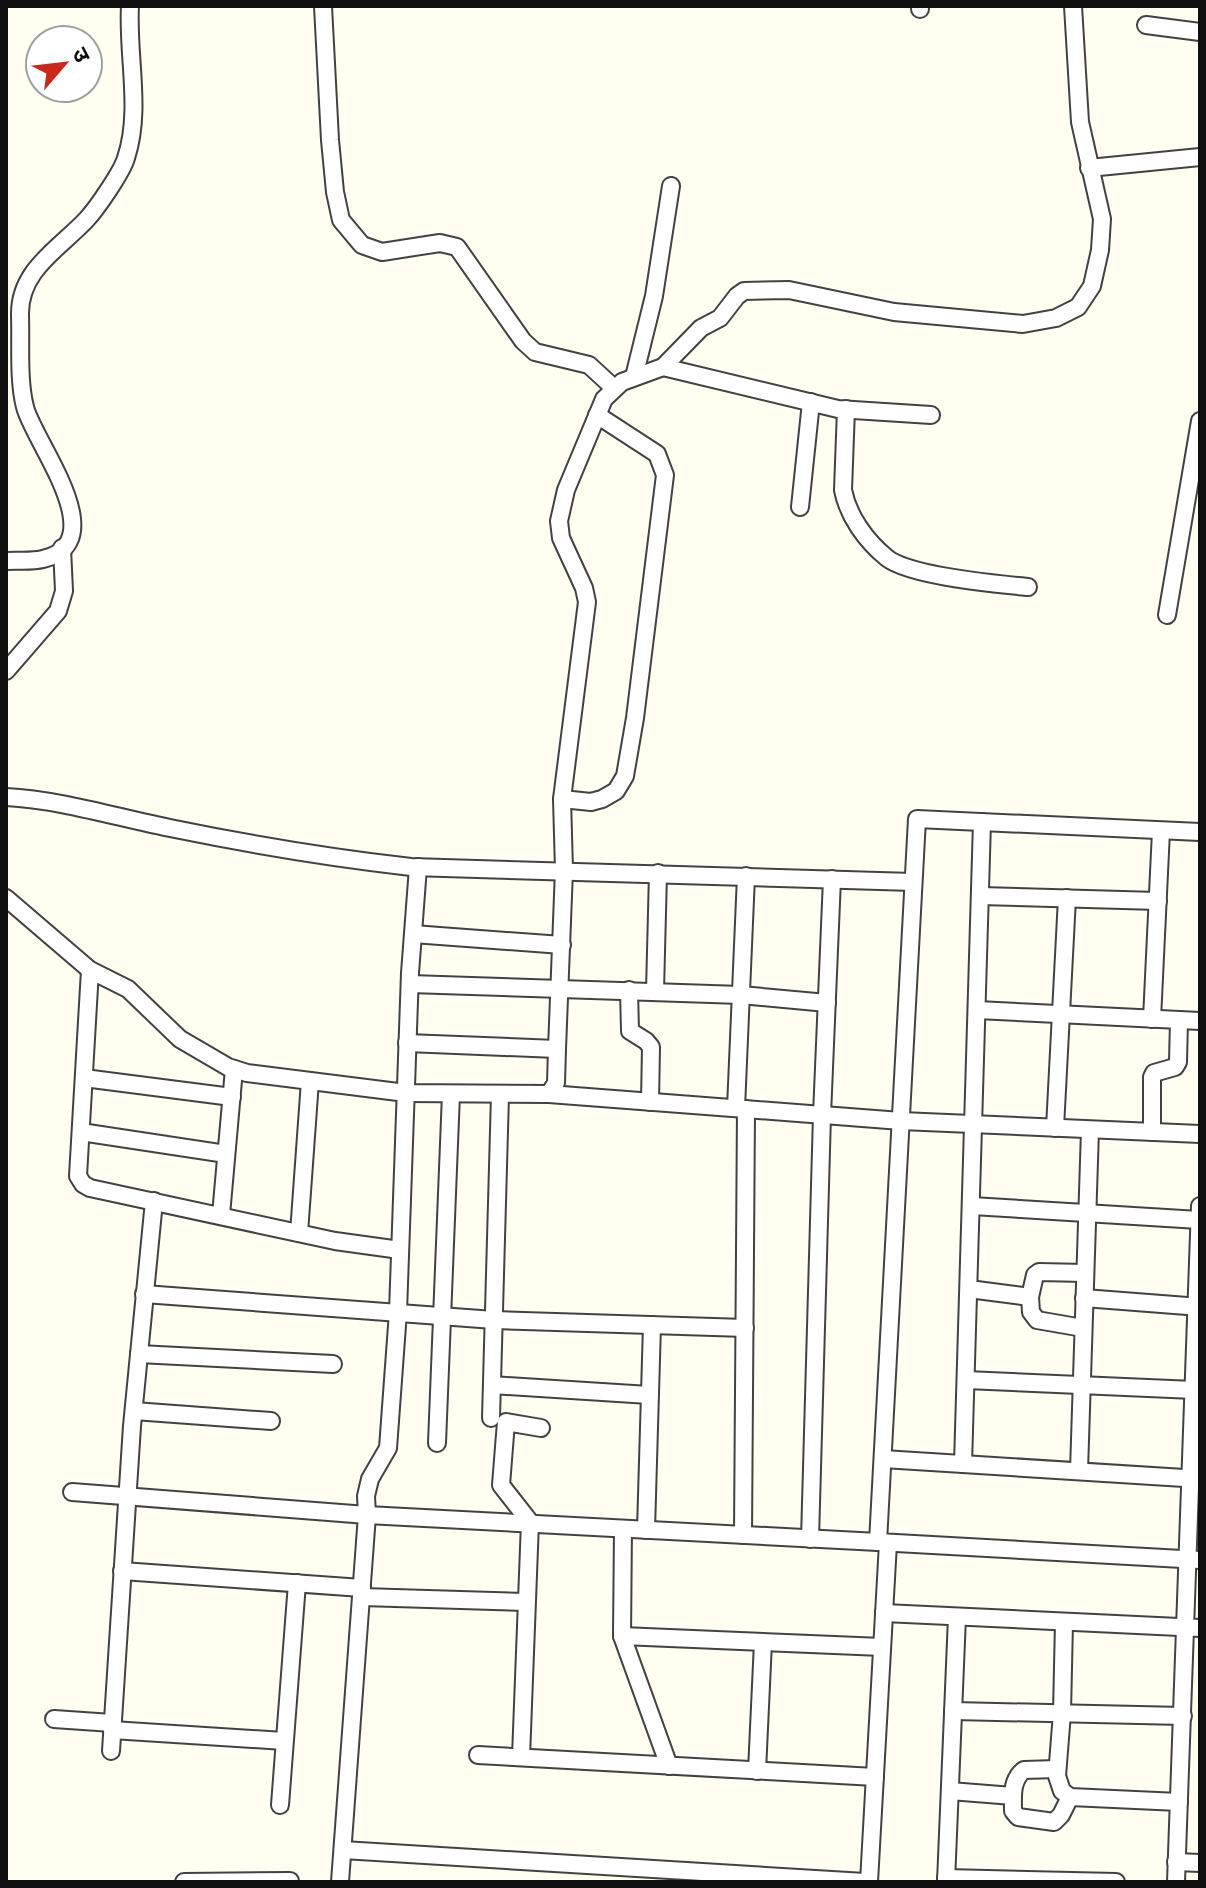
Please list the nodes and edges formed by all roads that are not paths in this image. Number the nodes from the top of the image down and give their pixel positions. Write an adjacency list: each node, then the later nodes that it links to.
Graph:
1 (130, 6): 18 (street)
2 (323, 6): 11 (street)
3 (1073, 6): 7 (street)
4 (1146, 25): 5 (street)
5 (1200, 32)
6 (1200, 157): 7 (street)
7 (1089, 168): 9 (street)
8 (671, 186): 10 (street)
9 (663, 367): 10 (street); 12 (street)
10 (634, 377): 11 (street)
11 (614, 388): 14 (street)
12 (811, 402): 13 (street); 17 (street)
13 (846, 409): 15 (street); 20 (street)
14 (597, 415): 24 (street); 24 (street)
15 (931, 415)
16 (1200, 421): 21 (street)
17 (800, 507)
18 (62, 548): 19 (street); 22 (street)
19 (6, 561)
20 (1028, 587)
21 (1167, 615)
22 (6, 671)
23 (6, 797): 28 (street)
24 (562, 799): 29 (street)
25 (982, 822): 26 (street); 33 (street); 34 (street)
26 (1161, 831): 27 (street); 37 (street)
27 (1200, 832)
28 (418, 867): 29 (street); 38 (street)
29 (564, 870): 30 (street); 39 (street)
30 (658, 873): 31 (street); 44 (street)
31 (746, 876): 32 (street); 45 (street)
32 (832, 879): 33 (street); 46 (street)
33 (913, 882): 65 (street)
34 (980, 896): 36 (street); 47 (street)
35 (6, 898): 40 (street)
36 (1067, 898): 37 (street); 48 (street)
37 (1158, 901): 49 (street)
38 (413, 934): 39 (street); 41 (street)
39 (562, 945): 42 (street)
40 (90, 970): 54 (street); 55 (street)
41 (410, 984): 42 (street); 52 (street)
42 (560, 987): 43 (street); 53 (street)
43 (629, 990): 44 (street); 62 (street)
44 (655, 991): 45 (street)
45 (741, 995): 46 (street); 63 (street)
46 (827, 1003): 64 (street)
47 (977, 1010): 48 (street); 66 (street)
48 (1061, 1014): 49 (street); 67 (street)
49 (1152, 1019): 50 (street)
50 (1179, 1020): 51 (street); 70 (street)
51 (1200, 1021)
52 (407, 1043): 53 (street); 57 (street)
53 (557, 1049): 59 (street)
54 (234, 1069): 56 (street); 61 (street)
55 (84, 1078): 61 (street); 69 (street)
56 (310, 1081): 57 (street); 79 (street)
57 (406, 1093): 58 (street); 80 (street)
58 (451, 1094): 60 (street); 89 (street)
59 (549, 1094): 60 (street); 62 (street)
60 (500, 1095): 90 (street)
61 (232, 1097): 72 (street)
62 (650, 1102): 63 (street)
63 (741, 1109): 64 (street); 92 (street)
64 (822, 1115): 65 (street); 118 (street)
65 (901, 1121): 66 (street); 107 (street)
66 (974, 1124): 67 (street); 74 (street)
67 (1055, 1128): 68 (street)
68 (1090, 1130): 70 (street); 76 (street)
69 (81, 1132): 72 (street); 73 (street)
70 (1152, 1132): 71 (street)
71 (1200, 1134)
72 (226, 1154): 77 (street)
73 (154, 1201): 77 (street); 84 (street)
74 (972, 1206): 76 (street); 83 (street)
75 (1200, 1206): 78 (street)
76 (1087, 1214): 78 (street); 82 (street)
77 (221, 1215): 79 (street)
78 (1199, 1220): 81 (street)
79 (299, 1233): 80 (street)
80 (400, 1250): 88 (street)
81 (1199, 1252): 87 (street)
82 (1085, 1273): 85 (street); 86 (street)
83 (969, 1289): 85 (street); 97 (street)
84 (144, 1294): 88 (street); 94 (street)
85 (1030, 1297): 93 (street)
86 (1084, 1298): 87 (street); 93 (street)
87 (1198, 1307): 95 (street)
88 (398, 1312): 89 (street); 113 (street)
89 (443, 1316): 90 (street); 106 (street)
90 (494, 1320): 91 (street); 99 (street)
91 (652, 1325): 92 (street); 101 (street)
92 (745, 1328): 117 (street)
93 (1083, 1328): 98 (street)
94 (139, 1354): 96 (street); 102 (street)
95 (1198, 1362): 100 (street)
96 (333, 1364)
97 (966, 1380): 98 (street); 108 (street)
98 (1082, 1383): 100 (street); 109 (street)
99 (492, 1385): 101 (street); 103 (street)
100 (1194, 1390): 110 (street)
101 (649, 1395): 116 (street)
102 (134, 1411): 104 (street); 112 (street)
103 (491, 1418)
104 (271, 1421)
105 (541, 1428): 114 (street)
106 (437, 1443)
107 (883, 1459): 108 (street); 119 (street)
108 (963, 1464): 109 (street)
109 (1079, 1471): 110 (street)
110 (1196, 1478): 120 (street)
111 (72, 1492): 112 (street)
112 (127, 1496): 113 (street); 121 (street)
113 (367, 1515): 114 (street); 123 (street)
114 (529, 1524): 115 (street); 124 (street)
115 (623, 1529): 116 (street); 129 (street)
116 (646, 1530): 117 (street)
117 (743, 1535): 118 (street)
118 (810, 1539): 119 (street)
119 (883, 1543): 120 (street); 125 (street)
120 (1195, 1560): 128 (street)
121 (122, 1571): 122 (street); 136 (street)
122 (297, 1583): 123 (street); 137 (street)
123 (362, 1592): 124 (street); 150 (street)
124 (526, 1602): 140 (street)
125 (884, 1613): 126 (street); 131 (street)
126 (957, 1617): 127 (street); 132 (street)
127 (1064, 1622): 128 (street); 133 (street)
128 (1193, 1628): 134 (street)
129 (622, 1636): 130 (street); 141 (street)
130 (763, 1642): 131 (street); 143 (street)
131 (882, 1647): 144 (street)
132 (953, 1711): 133 (street); 145 (street)
133 (1062, 1713): 134 (street); 142 (street)
134 (1183, 1716): 148 (street)
135 (54, 1719): 136 (street)
136 (112, 1727): 137 (street); 138 (street)
137 (284, 1741): 149 (street)
138 (111, 1751)
139 (478, 1755): 140 (street)
140 (521, 1757): 141 (street)
141 (669, 1766): 143 (street)
142 (1057, 1769): 146 (street); 147 (street)
143 (757, 1771): 144 (street)
144 (875, 1777): 157 (street)
145 (950, 1791): 146 (street); 153 (street)
146 (1013, 1796): 147 (street)
147 (1070, 1797): 148 (street)
148 (1179, 1802): 151 (street)
149 (280, 1805)
150 (343, 1850): 156 (street); 157 (street)
151 (1176, 1862): 152 (street); 159 (street)
152 (1200, 1863)
153 (946, 1880): 158 (street)
154 (290, 1881): 155 (street)
155 (184, 1882)
156 (340, 1882)
157 (867, 1882)
158 (1116, 1882)
159 (1176, 1882)

